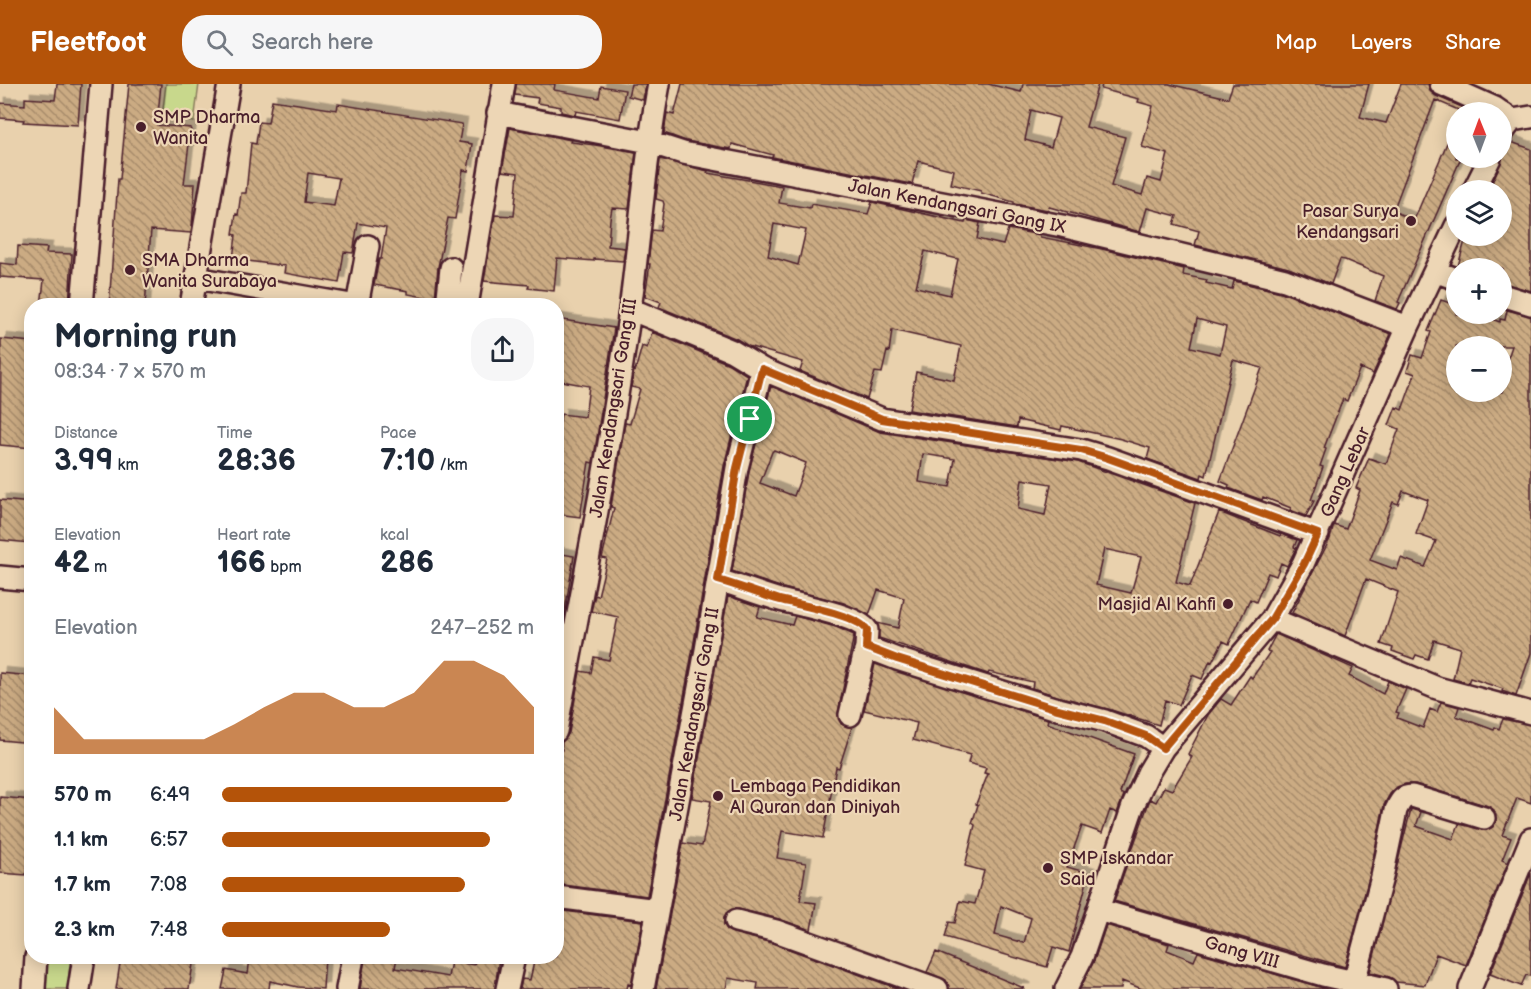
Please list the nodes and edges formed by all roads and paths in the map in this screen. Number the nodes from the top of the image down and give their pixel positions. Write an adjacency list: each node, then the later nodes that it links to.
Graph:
1 (101, 84): 15 (street)
2 (229, 84): 14 (street)
3 (504, 84): 6 (street)
4 (659, 84): 8 (street, Jalan Kendangsari Gang III)
5 (1441, 84): 7 (street)
6 (498, 113): 8 (street, Jalan Kendangsari Gang IX); 20 (street)
7 (1515, 123)
8 (648, 142): 23 (street, Jalan Kendangsari Gang III); 24 (street, Jalan Kendangsari Gang IX)
9 (368, 246): 18 (street)
10 (1447, 246): 12 (street, Gang Lebar)
11 (451, 268): 19 (street)
12 (1435, 271): 13 (street); 24 (street, Gang Lebar)
13 (1446, 275)
14 (196, 278): 16 (street); 17 (street)
15 (83, 298)
16 (192, 298)
17 (311, 298)
18 (358, 298)
19 (448, 298)
20 (467, 298)
21 (1512, 298): 22 (street)
22 (1531, 304)
23 (630, 309): 25 (street); 32 (street, Jalan Kendangsari Gang III)
24 (1408, 327): 26 (street, Gang Lebar)
25 (762, 369): 26 (street); 29 (street, Jalan Kendangsari Gang II)
26 (1318, 534): 30 (street, Gang Lebar)
27 (0, 577): 28 (street)
28 (24, 579)
29 (718, 580): 31 (street); 39 (street, Jalan Kendangsari Gang II)
30 (1272, 619): 33 (street); 35 (street, Gang Lebar)
31 (866, 647): 34 (street); 35 (street)
32 (564, 688)
33 (1531, 713)
34 (850, 715)
35 (1163, 748): 40 (street, Gang Lebar)
36 (1484, 818): 46 (street)
37 (1531, 839): 55 (street)
38 (564, 898): 39 (street)
39 (657, 910): 51 (street, Jalan Kendangsari Gang II)
40 (1099, 910): 46 (street, Gang VIII); 53 (street, Gang Lebar)
41 (736, 921): 52 (street)
42 (36, 964): 47 (street)
43 (83, 964): 48 (street)
44 (352, 964): 49 (street)
45 (512, 964): 50 (street)
46 (1354, 982): 54 (street, Gang VIII)
47 (34, 989)
48 (79, 989)
49 (347, 989)
50 (507, 989)
51 (643, 989)
52 (937, 989)
53 (1066, 989)
54 (1386, 989)
55 (1470, 989)

